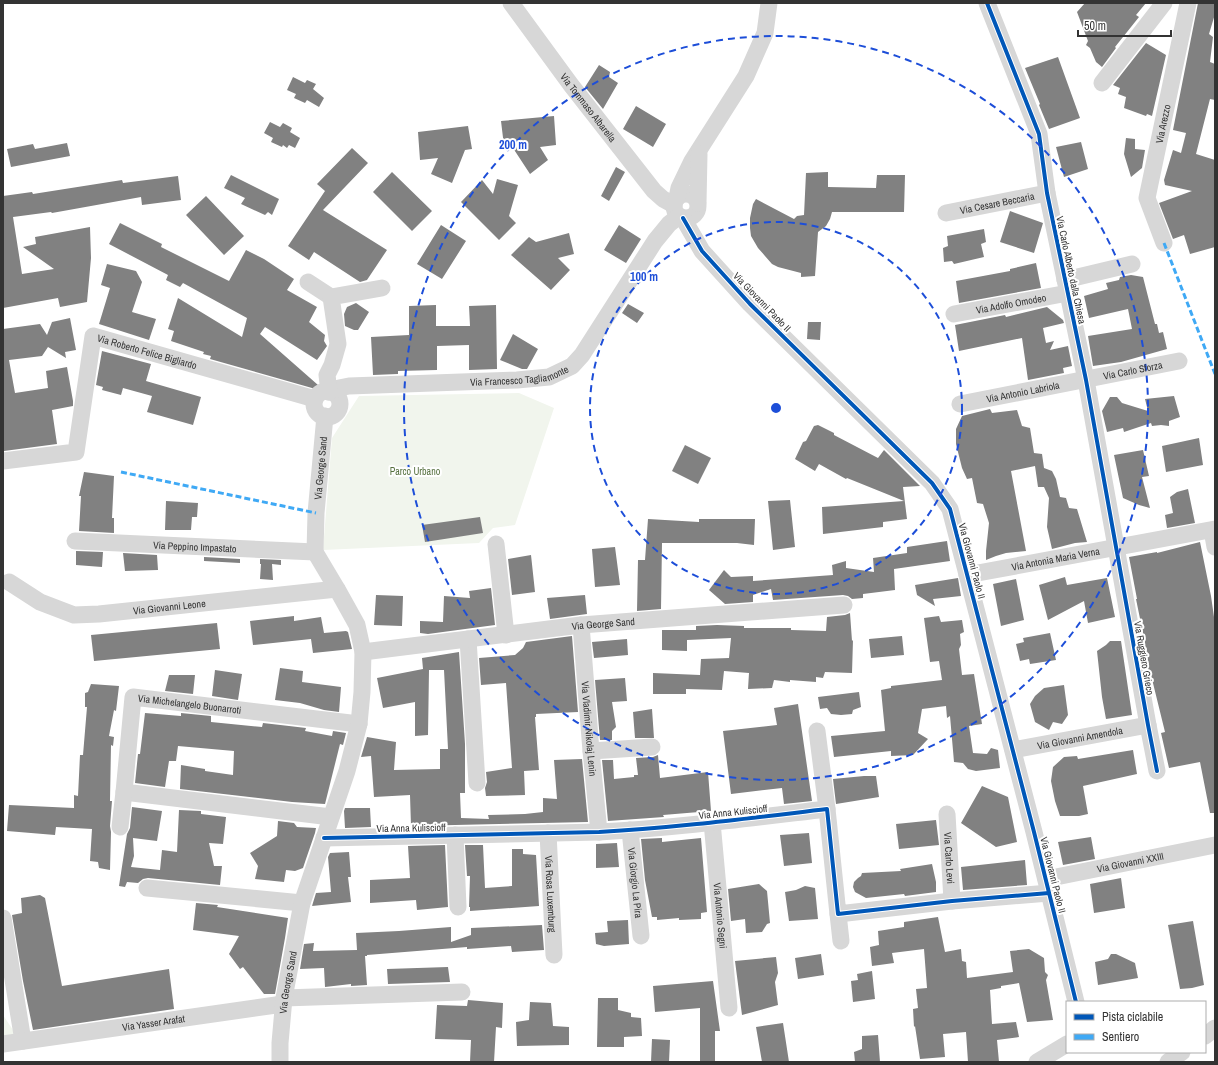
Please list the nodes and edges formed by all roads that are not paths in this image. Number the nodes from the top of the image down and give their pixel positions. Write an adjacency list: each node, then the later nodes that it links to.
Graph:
1 (511, 3): 10 (street, Via Tommaso Albarella)
2 (769, 3): 7 (street, Via Giovanni Paolo II)
3 (987, 3): 8 (street, Via Carlo Alberto dalla Chiesa)
4 (1164, 3): 6 (street)
5 (1188, 3): 12 (street, Via Arezzo)
6 (1102, 83)
7 (702, 146): 9 (street, Via Giovanni Paolo II); 10 (street, Via Giovanni Paolo II)
8 (1047, 193): 11 (street, Via Cesare Beccaria); 16 (street, Via Carlo Alberto dalla Chiesa)
9 (698, 206): 10 (street); 14 (street, Via Giovanni Paolo II)
10 (678, 209): 14 (street, Via Giovanni Paolo II); 22 (street, Via Francesco Tagliamonte)
11 (946, 213)
12 (1164, 242)
13 (1132, 264): 16 (street, Via Adolfo Omodeo)
14 (716, 266): 31 (street, Via Giovanni Paolo II)
15 (308, 282): 18 (street)
16 (1066, 286): 19 (street, Via Adolfo Omodeo); 21 (street, Via Carlo Alberto dalla Chiesa)
17 (382, 288): 18 (street)
18 (331, 296): 22 (street)
19 (954, 314)
20 (1179, 361): 21 (street, Via Carlo Sforza)
21 (1086, 380): 23 (street, Via Antonio Labriola); 29 (street, Via Carlo Alberto dalla Chiesa)
22 (322, 395): 24 (street, Via Roberto Felice Bigliardo); 30 (street, Via George Sand)
23 (960, 404)
24 (3, 461)
25 (1213, 530): 28 (street); 29 (street, Via Antonia Maria Verna)
26 (75, 541): 30 (street, Via Peppino Impastato)
27 (496, 544): 36 (street)
28 (1215, 547)
29 (1116, 548): 31 (street, Via Antonia Maria Verna); 40 (street, Via Ruggiero Grieco)
30 (315, 552): 33 (street, Via George Sand)
31 (967, 575): 43 (street, Via Giovanni Paolo II)
32 (5, 581): 33 (street, Via Giovanni Leone)
33 (337, 589): 38 (street, Via George Sand)
34 (844, 605): 35 (street, Via George Sand)
35 (581, 625): 36 (street, Via George Sand); 44 (street, Via Vladimir Nikolaj Lenin)
36 (506, 635): 37 (street, Via George Sand)
37 (468, 639): 38 (street, Via George Sand); 46 (street)
38 (363, 652): 39 (street, Via George Sand)
39 (359, 724): 47 (street, Via Michelangelo Buonarroti); 50 (street, Via George Sand)
40 (1148, 725): 43 (street, Via Giovanni Amendola); 45 (street, Via Ruggiero Grieco)
41 (817, 731): 48 (street)
42 (652, 747): 44 (street)
43 (1013, 750): 59 (street, Via Giovanni Paolo II)
44 (591, 751): 54 (street, Via Vladimir Nikolaj Lenin)
45 (1157, 771)
46 (477, 783)
47 (124, 792): 50 (street); 52 (street)
48 (827, 809): 51 (street, Via Anna Kuliscioff); 64 (street)
49 (947, 814): 61 (street, Via Carlo Levi)
50 (331, 817): 57 (street, Via George Sand)
51 (712, 822): 53 (street, Via Anna Kuliscioff); 72 (street, Via Antonio Segni)
52 (120, 827)
53 (630, 830): 54 (street, Via Anna Kuliscioff); 66 (street, Via Giorgio La Pira)
54 (599, 832): 55 (street, Via Anna Kuliscioff)
55 (548, 833): 56 (street, Via Anna Kuliscioff); 68 (street, Via Rosa Luxemburg)
56 (455, 835): 57 (street, Via Anna Kuliscioff); 63 (street)
57 (324, 838): 62 (street, Via George Sand)
58 (1215, 845): 59 (street, Via Giovanni XXIII)
59 (1047, 886): 61 (street); 71 (street, Via Giovanni Paolo II)
60 (148, 888): 62 (street)
61 (952, 901): 64 (street)
62 (302, 903): 70 (street, Via George Sand)
63 (458, 907)
64 (838, 914): 67 (street)
65 (3, 918): 75 (street)
66 (641, 936)
67 (841, 941)
68 (554, 955)
69 (462, 992): 70 (street, Via Yasser Arafat)
70 (283, 1001): 75 (street, Via Yasser Arafat); 79 (street, Via George Sand)
71 (1076, 1001)
72 (729, 1008)
73 (1215, 1028): 74 (street)
74 (1206, 1035)
75 (23, 1041): 76 (street, Via Yasser Arafat)
76 (3, 1044)
77 (1066, 1045): 80 (street)
78 (1181, 1053): 81 (street)
79 (280, 1062)
80 (1038, 1062)
81 (1168, 1062)

